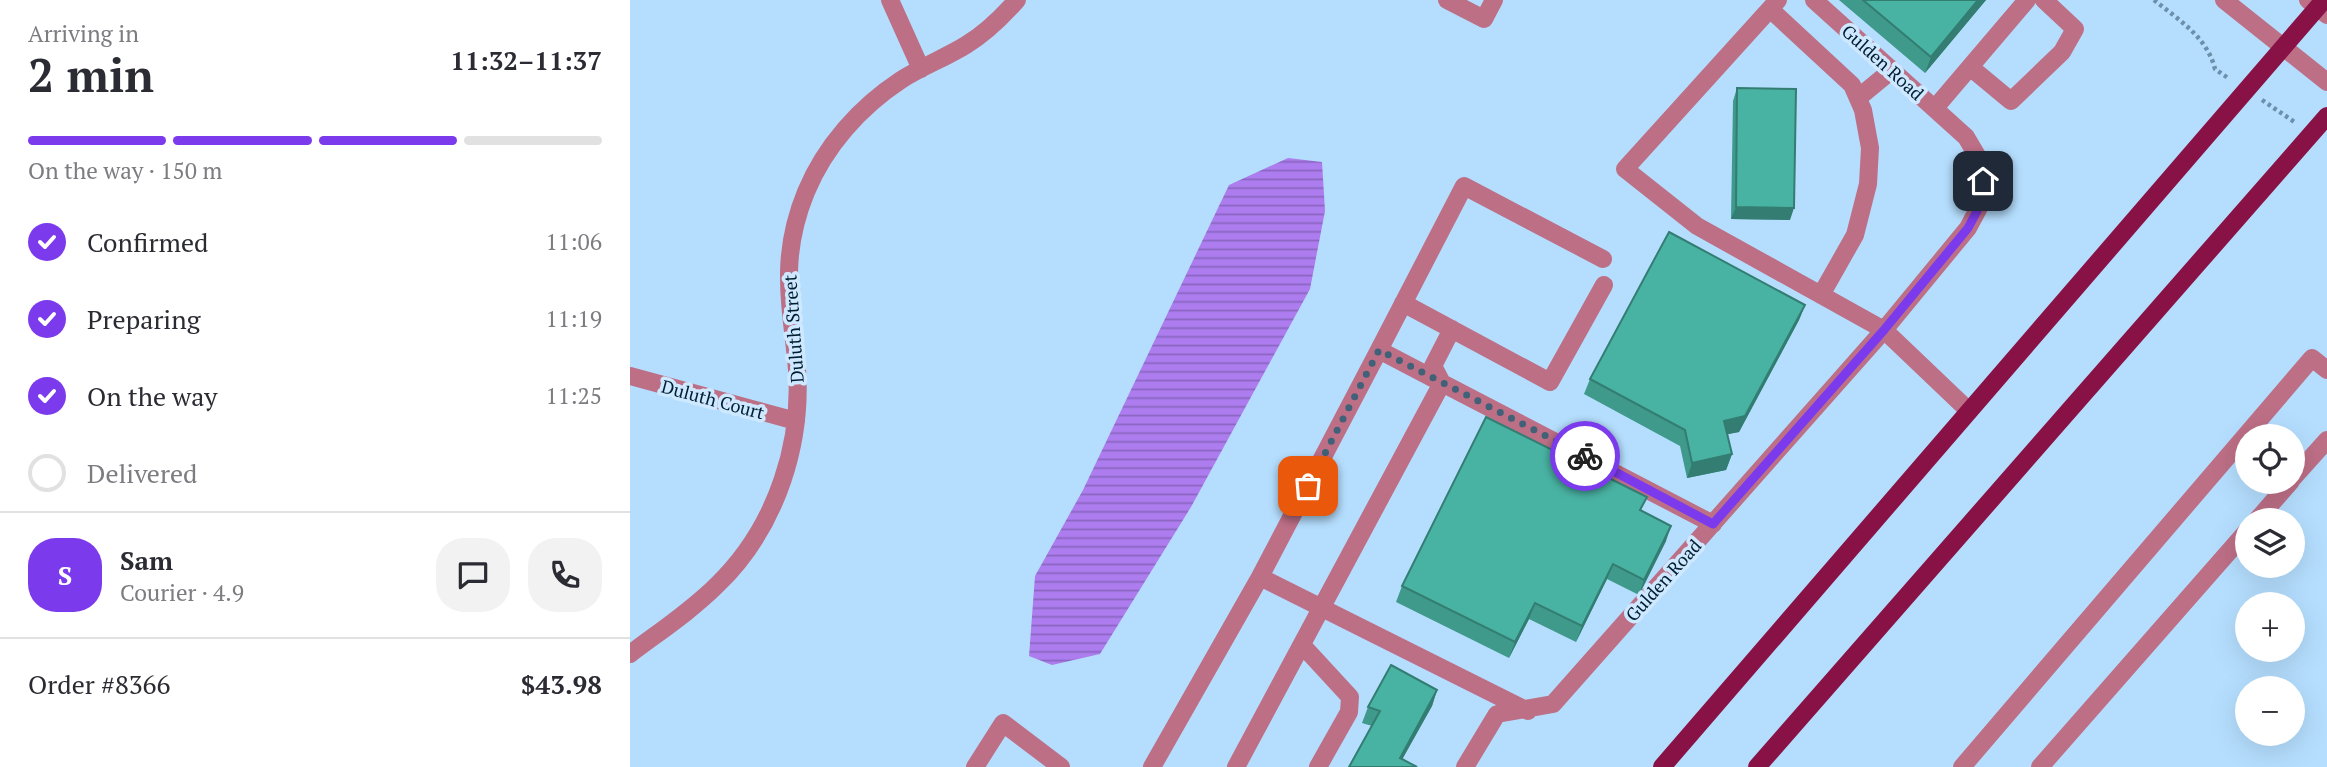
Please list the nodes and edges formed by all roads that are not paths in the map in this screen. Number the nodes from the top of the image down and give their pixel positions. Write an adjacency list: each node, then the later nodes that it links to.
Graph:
1 (890, 0): 13 (street)
2 (1017, 0): 13 (street, Duluth Street)
3 (1447, 0): 4 (street)
4 (1494, 0)
5 (1814, 0): 14 (street, Gulden Road)
6 (2027, 0): 12 (street)
7 (2044, 0): 12 (street)
8 (2224, 0): 11 (street)
9 (1774, 4): 16 (street); 21 (street)
10 (2319, 6): 11 (main road)
11 (2284, 47): 15 (street); 29 (main road)
12 (1970, 67): 17 (street)
13 (921, 69): 30 (street, Duluth Street)
14 (1892, 70): 16 (street); 17 (street, Gulden Road)
15 (2327, 82)
16 (1858, 98): 21 (street)
17 (1935, 108): 24 (street, Gulden Road)
18 (2327, 116): 49 (main road)
19 (1603, 259): 22 (street)
20 (1604, 285): 23 (street)
21 (1821, 295): 24 (street)
22 (1403, 303): 23 (street); 25 (street)
23 (1451, 329): 28 (street)
24 (1884, 330): 29 (street); 35 (street, Gulden Road)
25 (1379, 350): 28 (street); 37 (street)
26 (2327, 370): 50 (street)
27 (630, 376): 30 (street, Duluth Court)
28 (1442, 383): 35 (street); 38 (street)
29 (1969, 411): 48 (main road)
30 (796, 421): 40 (street, Duluth Street)
31 (2327, 440): 32 (street)
32 (2305, 465)
33 (2280, 494): 34 (street)
34 (2268, 508)
35 (1713, 524): 41 (street, Gulden Road)
36 (2235, 545): 51 (street)
37 (1260, 577): 38 (street); 44 (street)
38 (1323, 610): 39 (street); 41 (street)
39 (1303, 646): 45 (street); 46 (street)
40 (630, 654)
41 (1528, 711): 47 (street)
42 (975, 767): 43 (street)
43 (1061, 767)
44 (1152, 767)
45 (1236, 767)
46 (1318, 767)
47 (1465, 767)
48 (1662, 767)
49 (1757, 767)
50 (1962, 767)
51 (2040, 767)

